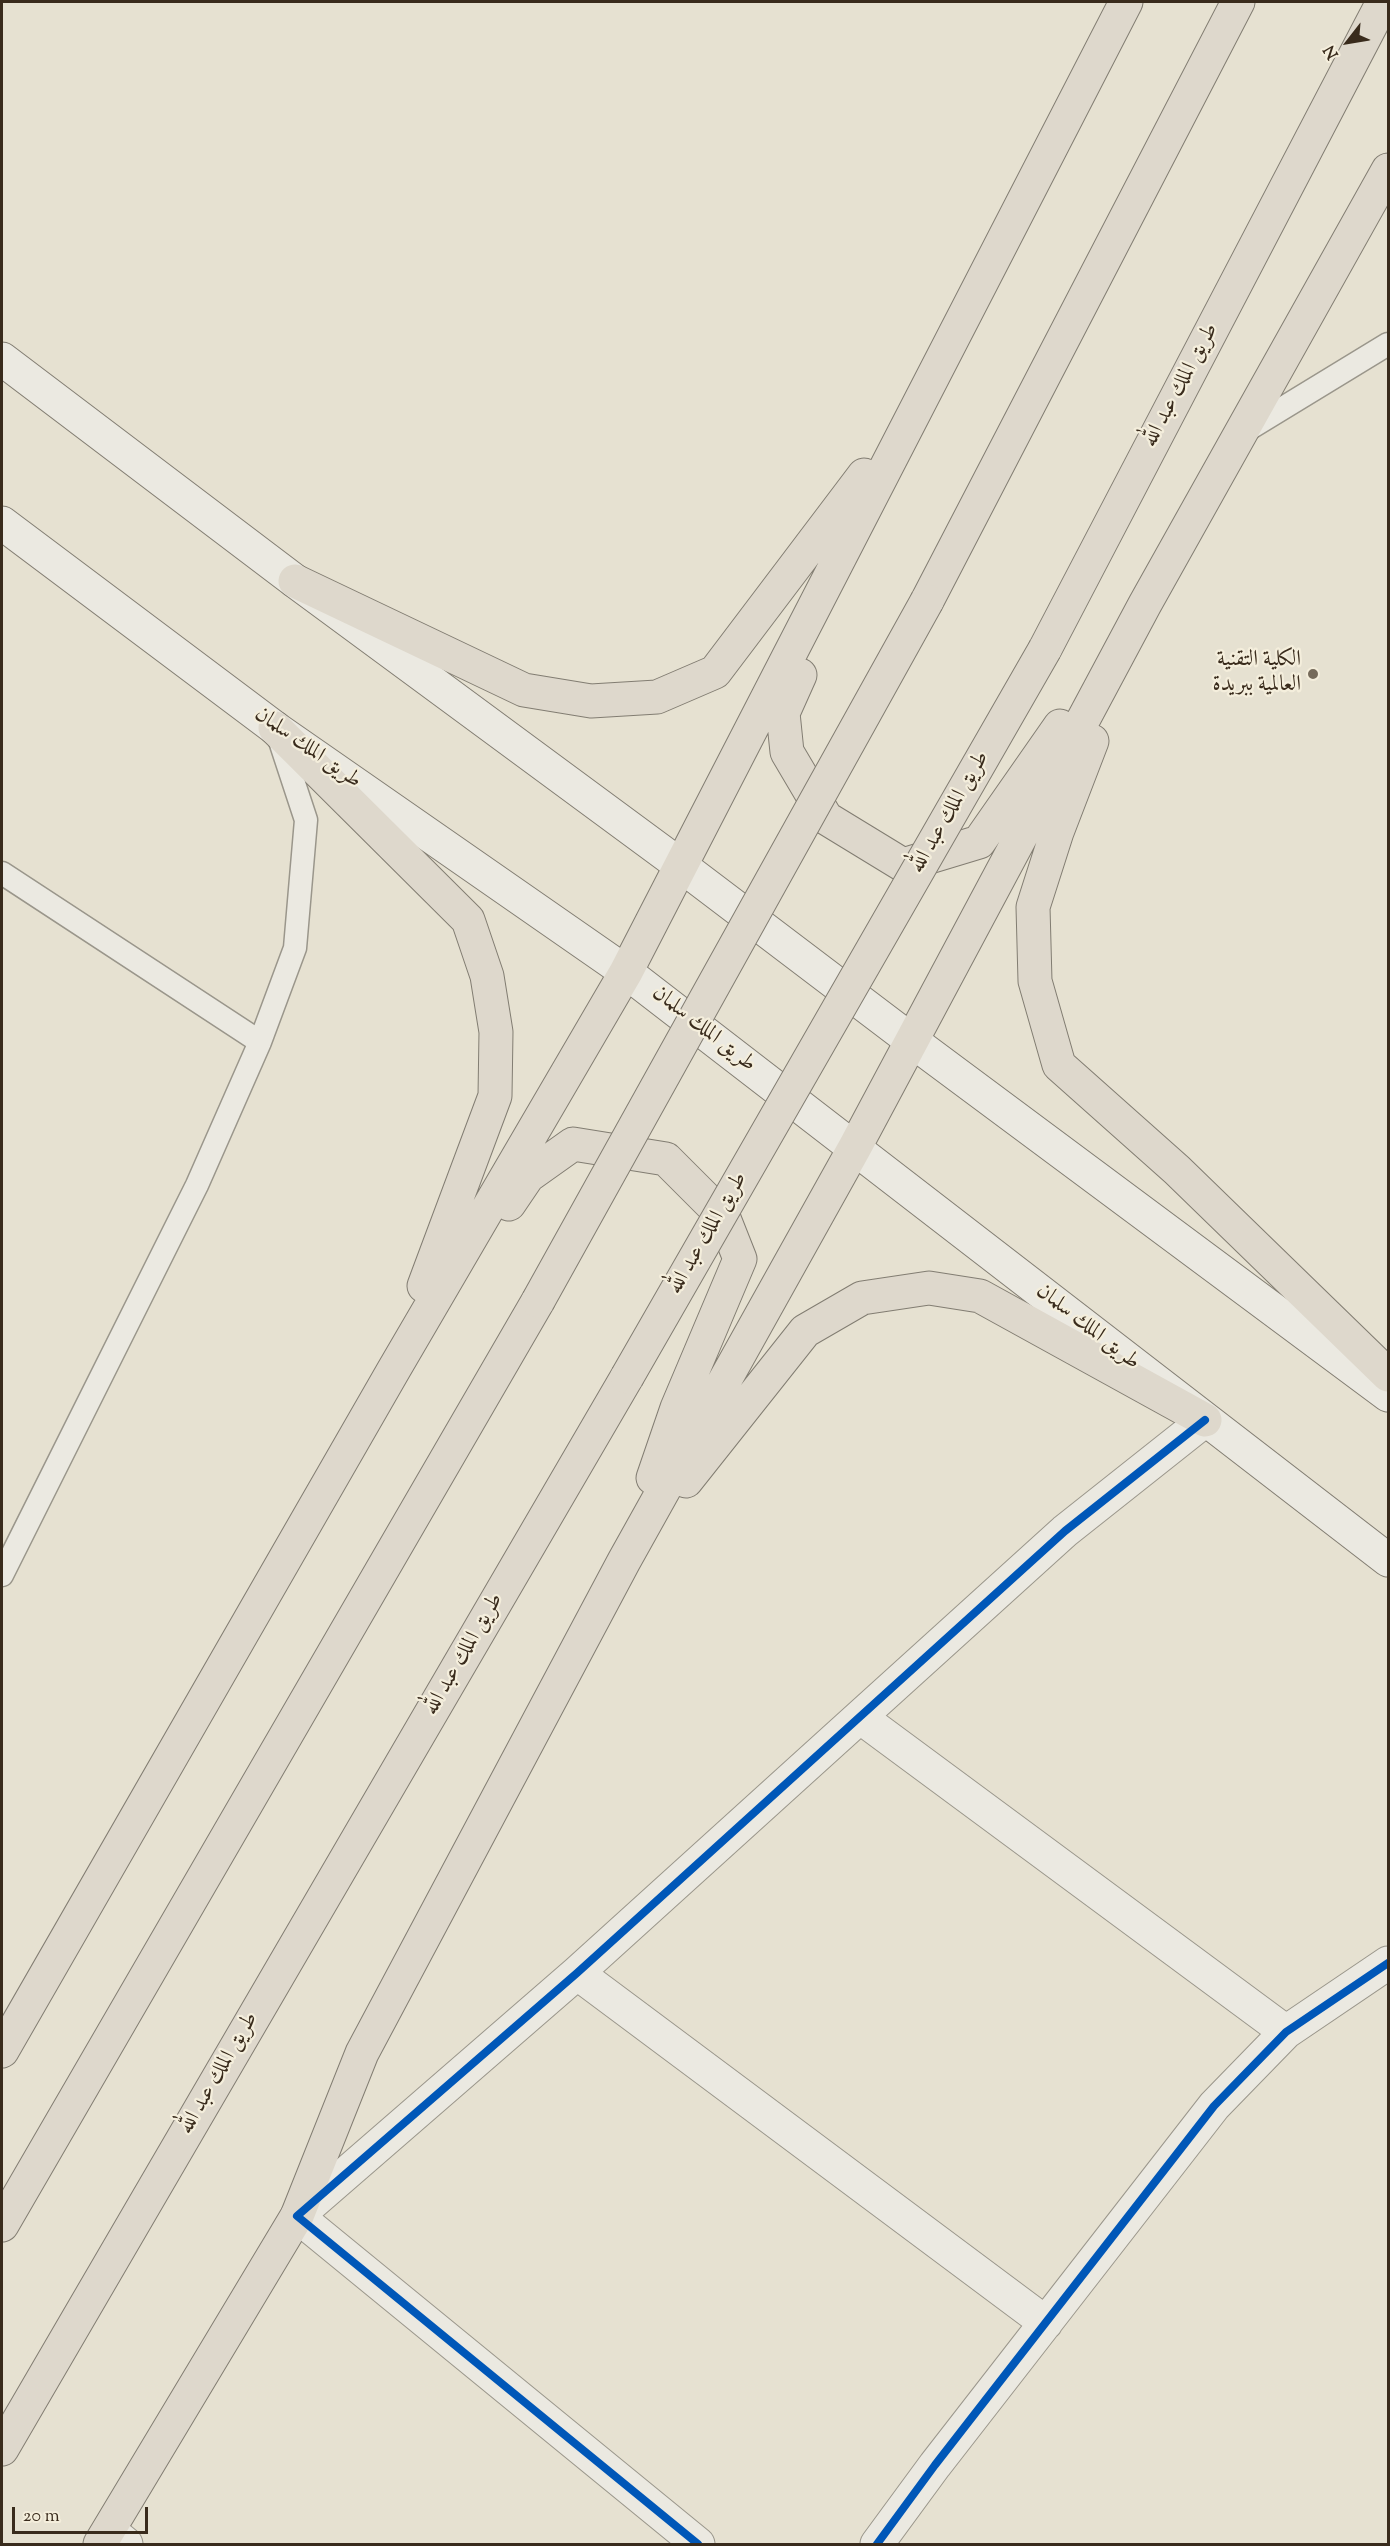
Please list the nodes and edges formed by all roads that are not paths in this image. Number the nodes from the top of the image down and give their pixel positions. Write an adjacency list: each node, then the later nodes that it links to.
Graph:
1 (1126, 2): 7 (main road)
2 (1238, 2): 32 (main road, bridge)
3 (1383, 2): 34 (main road, طريق الملك عبد الله, bridge)
4 (1389, 170): 8 (main road)
5 (1389, 344): 8 (lane)
6 (2, 359): 10 (street)
7 (919, 402): 10 (main road); 11 (main road); 13 (main road)
8 (1239, 435): 11 (main road)
9 (2, 523): 12 (street, طريق الملك سلمان)
10 (295, 581): 13 (street)
11 (1145, 604): 16 (main road); 20 (main road)
12 (275, 728): 15 (street, طريق الملك سلمان); 17 (lane); 19 (main road)
13 (680, 865): 15 (main road); 16 (street)
14 (2, 873): 17 (lane)
15 (626, 972): 18 (street, طريق الملك سلمان); 19 (main road)
16 (912, 1041): 18 (main road); 21 (street)
17 (260, 1042): 25 (lane)
18 (855, 1147): 22 (street, طريق الملك سلمان); 23 (main road)
19 (393, 1371): 23 (main road); 30 (main road)
20 (1389, 1375)
21 (1389, 1395)
22 (1205, 1420): 23 (main road); 24 (street, طريق الملك سلمان); 26 (street)
23 (624, 1560): 31 (main road)
24 (1389, 1560)
25 (2, 1575)
26 (860, 1717): 28 (street); 29 (street)
27 (1389, 1963): 29 (street)
28 (577, 1972): 31 (street); 33 (street)
29 (1287, 2032): 33 (street)
30 (2, 2051)
31 (297, 2216): 35 (main road); 36 (street)
32 (2, 2225)
33 (1046, 2323): 37 (street)
34 (2, 2449)
35 (112, 2540)
36 (698, 2544)
37 (877, 2544)

